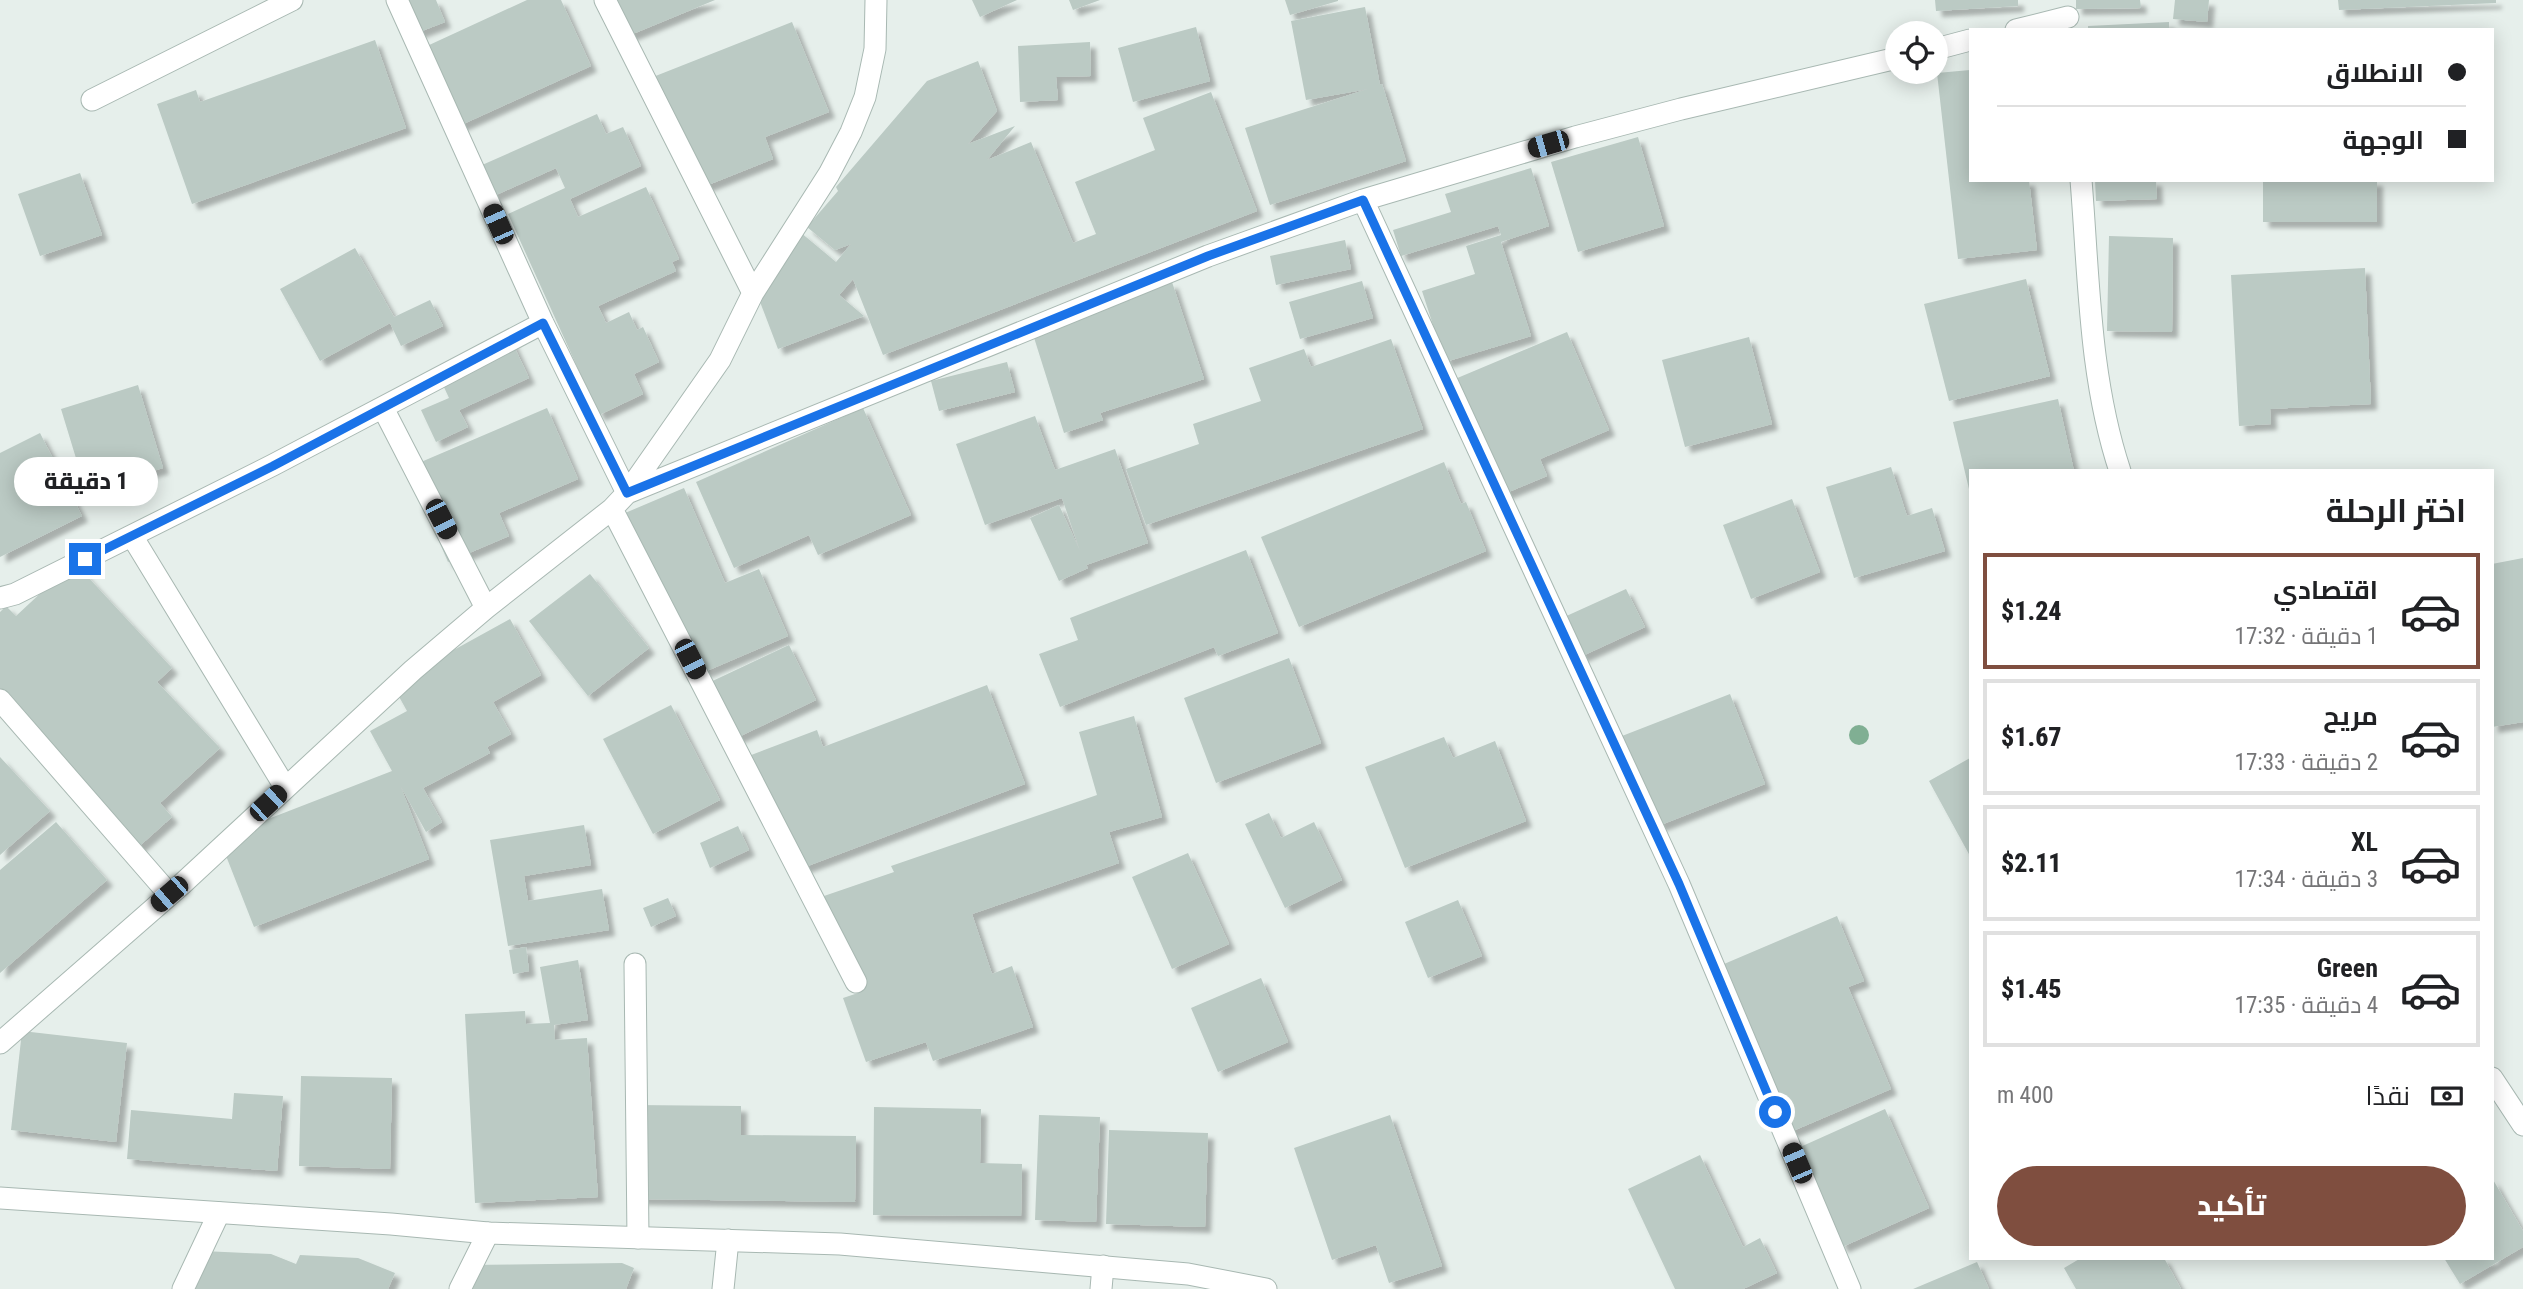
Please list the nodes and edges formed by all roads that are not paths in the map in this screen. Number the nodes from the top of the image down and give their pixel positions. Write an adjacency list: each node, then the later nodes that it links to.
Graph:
1 (292, 0): 10 (street)
2 (397, 0): 14 (street)
3 (606, 0): 13 (street)
4 (876, 0): 13 (street)
5 (2068, 16): 6 (street)
6 (2023, 28)
7 (1969, 40): 8 (street)
8 (1948, 46)
9 (1885, 61): 12 (street)
10 (92, 100)
11 (2081, 182): 16 (street)
12 (1363, 200): 17 (street); 41 (street)
13 (753, 293): 17 (street)
14 (543, 323): 15 (street); 17 (street)
15 (383, 408): 19 (street); 21 (street)
16 (2119, 469)
17 (627, 493): 18 (street)
18 (612, 509): 21 (street); 26 (street)
19 (132, 536): 20 (street); 23 (street)
20 (0, 598)
21 (486, 608): 23 (street)
22 (0, 700): 24 (street)
23 (285, 788): 24 (street)
24 (169, 894): 27 (street)
25 (635, 964): 33 (street)
26 (856, 982)
27 (0, 1043)
28 (2494, 1081): 29 (street)
29 (2523, 1125)
30 (0, 1198): 31 (street)
31 (219, 1213): 32 (street); 36 (street)
32 (488, 1233): 33 (street); 37 (street)
33 (638, 1238): 34 (street)
34 (728, 1240): 35 (street); 38 (street)
35 (1103, 1266): 39 (street); 40 (street)
36 (183, 1289)
37 (460, 1289)
38 (723, 1289)
39 (1101, 1289)
40 (1266, 1289)
41 (1850, 1289)

